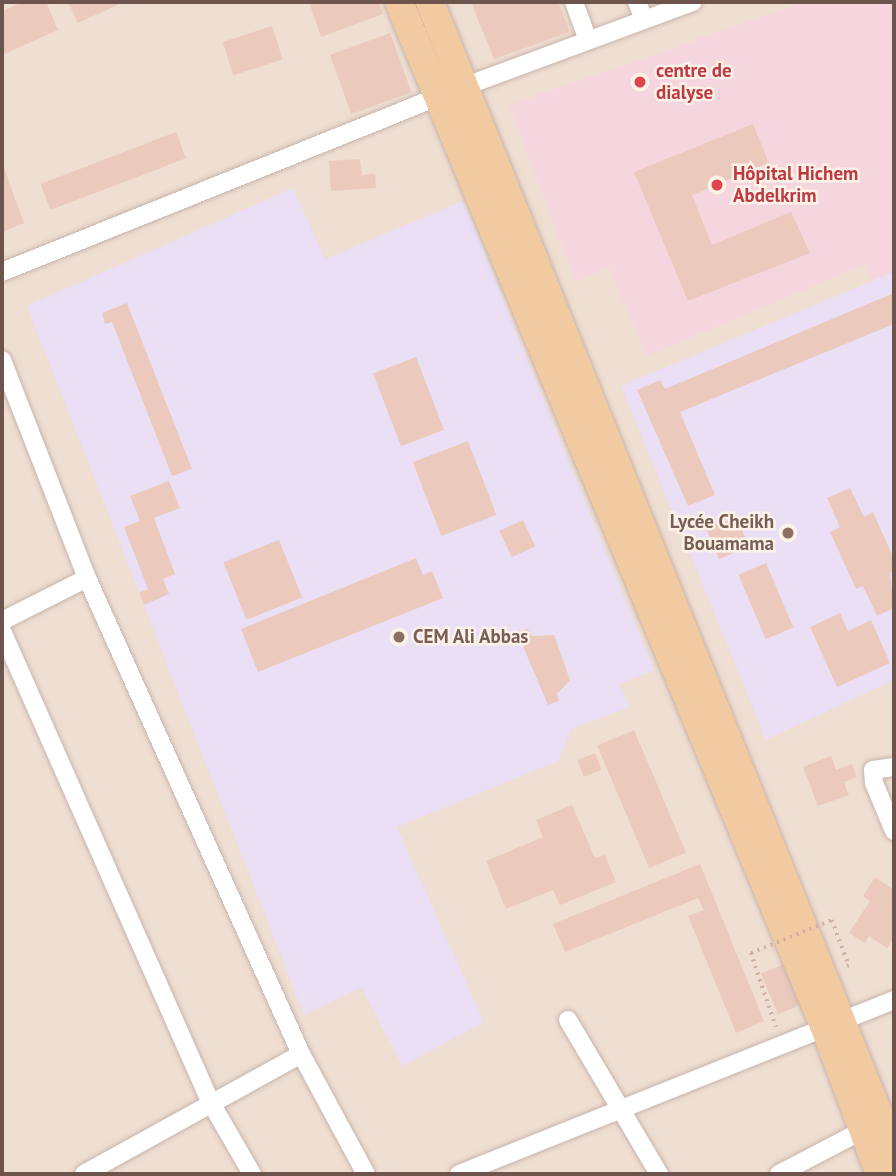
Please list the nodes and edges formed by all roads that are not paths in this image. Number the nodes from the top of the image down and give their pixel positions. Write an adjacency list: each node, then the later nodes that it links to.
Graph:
1 (399, 2): 8 (main road)
2 (430, 2): 7 (main road)
3 (574, 2): 6 (street)
4 (694, 2): 5 (street)
5 (640, 10): 6 (street)
6 (587, 38): 7 (street)
7 (463, 86): 8 (street); 18 (main road)
8 (436, 97): 9 (street); 18 (main road)
9 (2, 272)
10 (2, 360): 11 (street)
11 (88, 578): 12 (street); 19 (street)
12 (2, 621)
13 (2, 631): 20 (street)
14 (894, 767): 15 (street)
15 (894, 831)
16 (894, 1000): 18 (street)
17 (568, 1020): 21 (street)
18 (834, 1024): 21 (street); 22 (main road); 23 (main road)
19 (301, 1054): 20 (street); 26 (street)
20 (210, 1101): 24 (street); 25 (street)
21 (623, 1109): 27 (street); 28 (street)
22 (863, 1130): 29 (street); 30 (main road)
23 (894, 1152)
24 (84, 1174)
25 (253, 1174)
26 (366, 1174)
27 (459, 1174)
28 (659, 1174)
29 (779, 1174)
30 (880, 1174)

